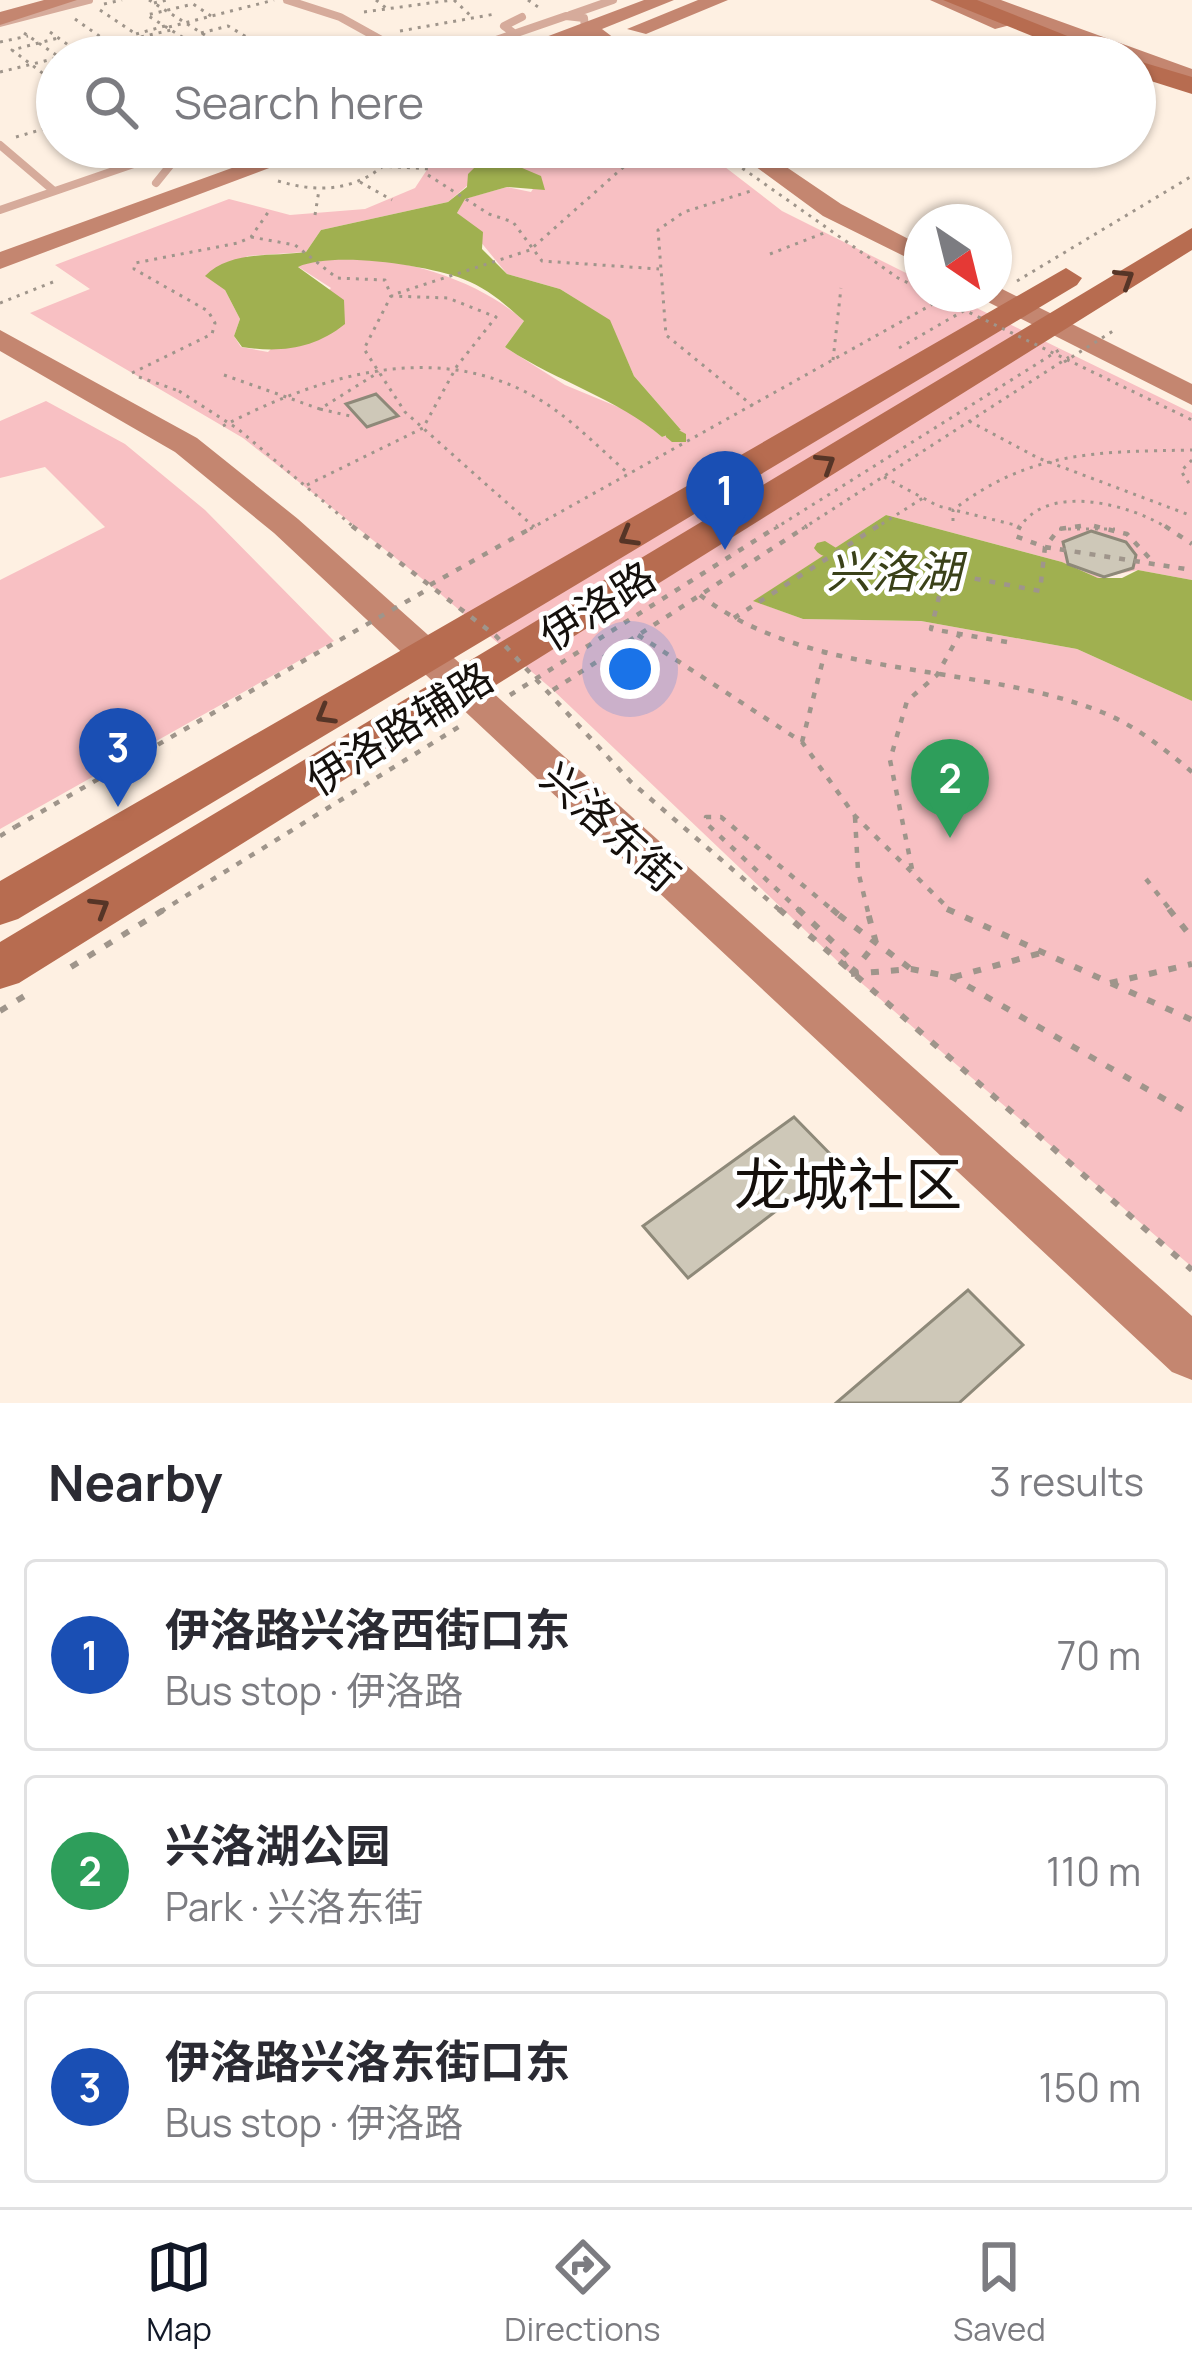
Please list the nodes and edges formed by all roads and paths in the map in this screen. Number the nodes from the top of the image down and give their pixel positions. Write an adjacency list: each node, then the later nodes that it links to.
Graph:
1 (166, 0): 14 (path)
2 (274, 0): 24 (path)
3 (287, 0): 25 (lane)
4 (376, 0): 18 (path)
5 (453, 0): 13 (path); 26 (path)
6 (613, 0): 43 (lane)
7 (664, 0): 44 (street)
8 (718, 0): 45 (street)
9 (940, 0): 46 (street)
10 (955, 0): 47 (main road)
11 (981, 0): 48 (street)
12 (1009, 0): 49 (street)
13 (442, 1): 18 (path)
14 (152, 2): 20 (path)
15 (92, 3): 28 (lane); 36 (path)
16 (536, 6): 22 (path)
17 (67, 7): 28 (street); 35 (path)
18 (386, 8): 25 (path)
19 (138, 9): 23 (path)
20 (166, 11): 23 (path); 24 (path); 27 (path)
21 (494, 14): 26 (path)
22 (519, 14): 32 (lane)
23 (147, 15): 29 (path)
24 (211, 16): 27 (path)
25 (339, 16): 40 (lane)
26 (473, 18): 40 (path)
27 (185, 22): 29 (path); 31 (path)
28 (5, 23): 33 (path)
29 (167, 28): 36 (path); 37 (path)
30 (50, 32): 34 (path)
31 (201, 33): 38 (path); 39 (path)
32 (515, 34): 41 (lane); 42 (lane)
33 (28, 35): 50 (path); 51 (path)
34 (55, 36)
35 (100, 36)
36 (138, 36)
37 (179, 36)
38 (206, 36)
39 (246, 36)
40 (374, 36)
41 (509, 36)
42 (568, 36)
43 (595, 36)
44 (596, 36)
45 (597, 36)
46 (1035, 36)
47 (1051, 36)
48 (1080, 36)
49 (1095, 36)
50 (36, 41)
51 (0, 42)
52 (36, 44): 56 (path)
53 (1156, 62): 60 (street)
54 (36, 63): 56 (path)
55 (1156, 63): 60 (street)
56 (31, 64): 57 (path); 59 (path)
57 (36, 68)
58 (1156, 72): 60 (main road)
59 (0, 73)
60 (1188, 75)
61 (36, 132): 62 (path)
62 (0, 143): 78 (lane)
63 (122, 168): 78 (lane)
64 (176, 168): 75 (lane)
65 (212, 168): 75 (street)
66 (240, 168): 75 (street)
67 (378, 168): 74 (path)
68 (396, 168): 89 (path)
69 (622, 168): 89 (path)
70 (760, 168): 98 (path, bridge)
71 (767, 168): 88 (street)
72 (1192, 176): 98 (path, 伊洛路辅路)
73 (278, 181): 76 (path)
74 (360, 182): 76 (path); 79 (path)
75 (168, 189): 87 (street); 91 (street)
76 (320, 190): 83 (path)
77 (754, 190): 92 (path)
78 (54, 191): 81 (lane)
79 (392, 200)
80 (1192, 202): 98 (main road, 伊洛路)
81 (0, 210)
82 (269, 211): 85 (path)
83 (315, 215)
84 (824, 233): 90 (path)
85 (250, 237): 95 (path); 105 (path)
86 (1192, 237): 98 (main road, 伊洛路, one-way to 86)
87 (0, 238)
88 (904, 244)
89 (530, 250): 92 (path); 95 (path)
90 (770, 254)
91 (0, 261)
92 (659, 269): 111 (path)
93 (53, 282): 96 (path)
94 (841, 288): 102 (path)
95 (391, 296): 103 (path); 104 (path)
96 (0, 303)
97 (919, 312): 102 (path)
98 (1036, 318): 100 (path, bridge); 108 (street); 110 (street); 114 (path, bridge); 115 (path); 143 (main road, 伊洛路); 143 (path, 伊洛路辅路)
99 (0, 319): 143 (street, 兴洛东街)
100 (1113, 331)
101 (0, 339): 143 (street, 兴洛东街)
102 (832, 361): 111 (path)
103 (457, 366): 104 (path); 117 (path); 121 (path)
104 (377, 369): 109 (path); 112 (path); 117 (path)
105 (132, 373)
106 (224, 376): 109 (path)
107 (139, 377): 135 (path, bridge)
108 (1192, 386)
109 (278, 396): 112 (path); 116 (path)
110 (1192, 396)
111 (753, 406): 121 (path)
112 (320, 409): 113 (path)
113 (350, 416)
114 (1192, 420)
115 (969, 421): 119 (path); 122 (path)
116 (223, 426)
117 (423, 428): 123 (path); 130 (path)
118 (1192, 450): 119 (path)
119 (1038, 458): 126 (path); 127 (path)
120 (1192, 460): 124 (path)
121 (629, 474): 130 (path)
122 (883, 477): 125 (path); 136 (path)
123 (307, 485)
124 (1192, 488)
125 (922, 498): 126 (path); 137 (path)
126 (953, 510): 128 (path); 129 (path)
127 (1192, 516)
128 (953, 520)
129 (1019, 526): 131 (path); 132 (path)
130 (534, 527): 135 (path)
131 (1192, 544)
132 (1045, 550): 133 (path); 133 (path); 138 (path)
133 (1155, 564): 134 (path)
134 (1192, 570)
135 (430, 586): 148 (path, bridge); 156 (path, bridge)
136 (700, 595): 137 (path); 139 (path)
137 (734, 618): 141 (path)
138 (959, 634): 140 (path); 142 (path)
139 (638, 635): 144 (path); 145 (path)
140 (1007, 642)
141 (825, 652): 142 (path); 145 (path)
142 (937, 675): 146 (path); 149 (path)
143 (465, 680): 151 (main road, 伊洛路, one-way to 151); 158 (path, 伊洛路辅路); 159 (main road, 伊洛路, one-way to 143); 166 (street, 兴洛东街); 167 (street, 兴洛东街)
144 (553, 690)
145 (802, 742): 147 (path)
146 (1192, 772)
147 (855, 816): 149 (path); 153 (path)
148 (0, 836)
149 (914, 875): 154 (path)
150 (1147, 879): 152 (path)
151 (0, 905)
152 (1192, 938)
153 (876, 943): 156 (path, bridge); 157 (path); 157 (path)
154 (1041, 953): 160 (path); 161 (path)
155 (1192, 964): 161 (path)
156 (844, 965): 165 (path, bridge)
157 (911, 969): 160 (path)
158 (61, 973)
159 (20, 977): 162 (path)
160 (952, 977): 164 (path)
161 (1108, 983): 163 (path)
162 (0, 1011)
163 (1192, 1020)
164 (1192, 1115)
165 (1192, 1270)
166 (1192, 1328)
167 (1192, 1353)

